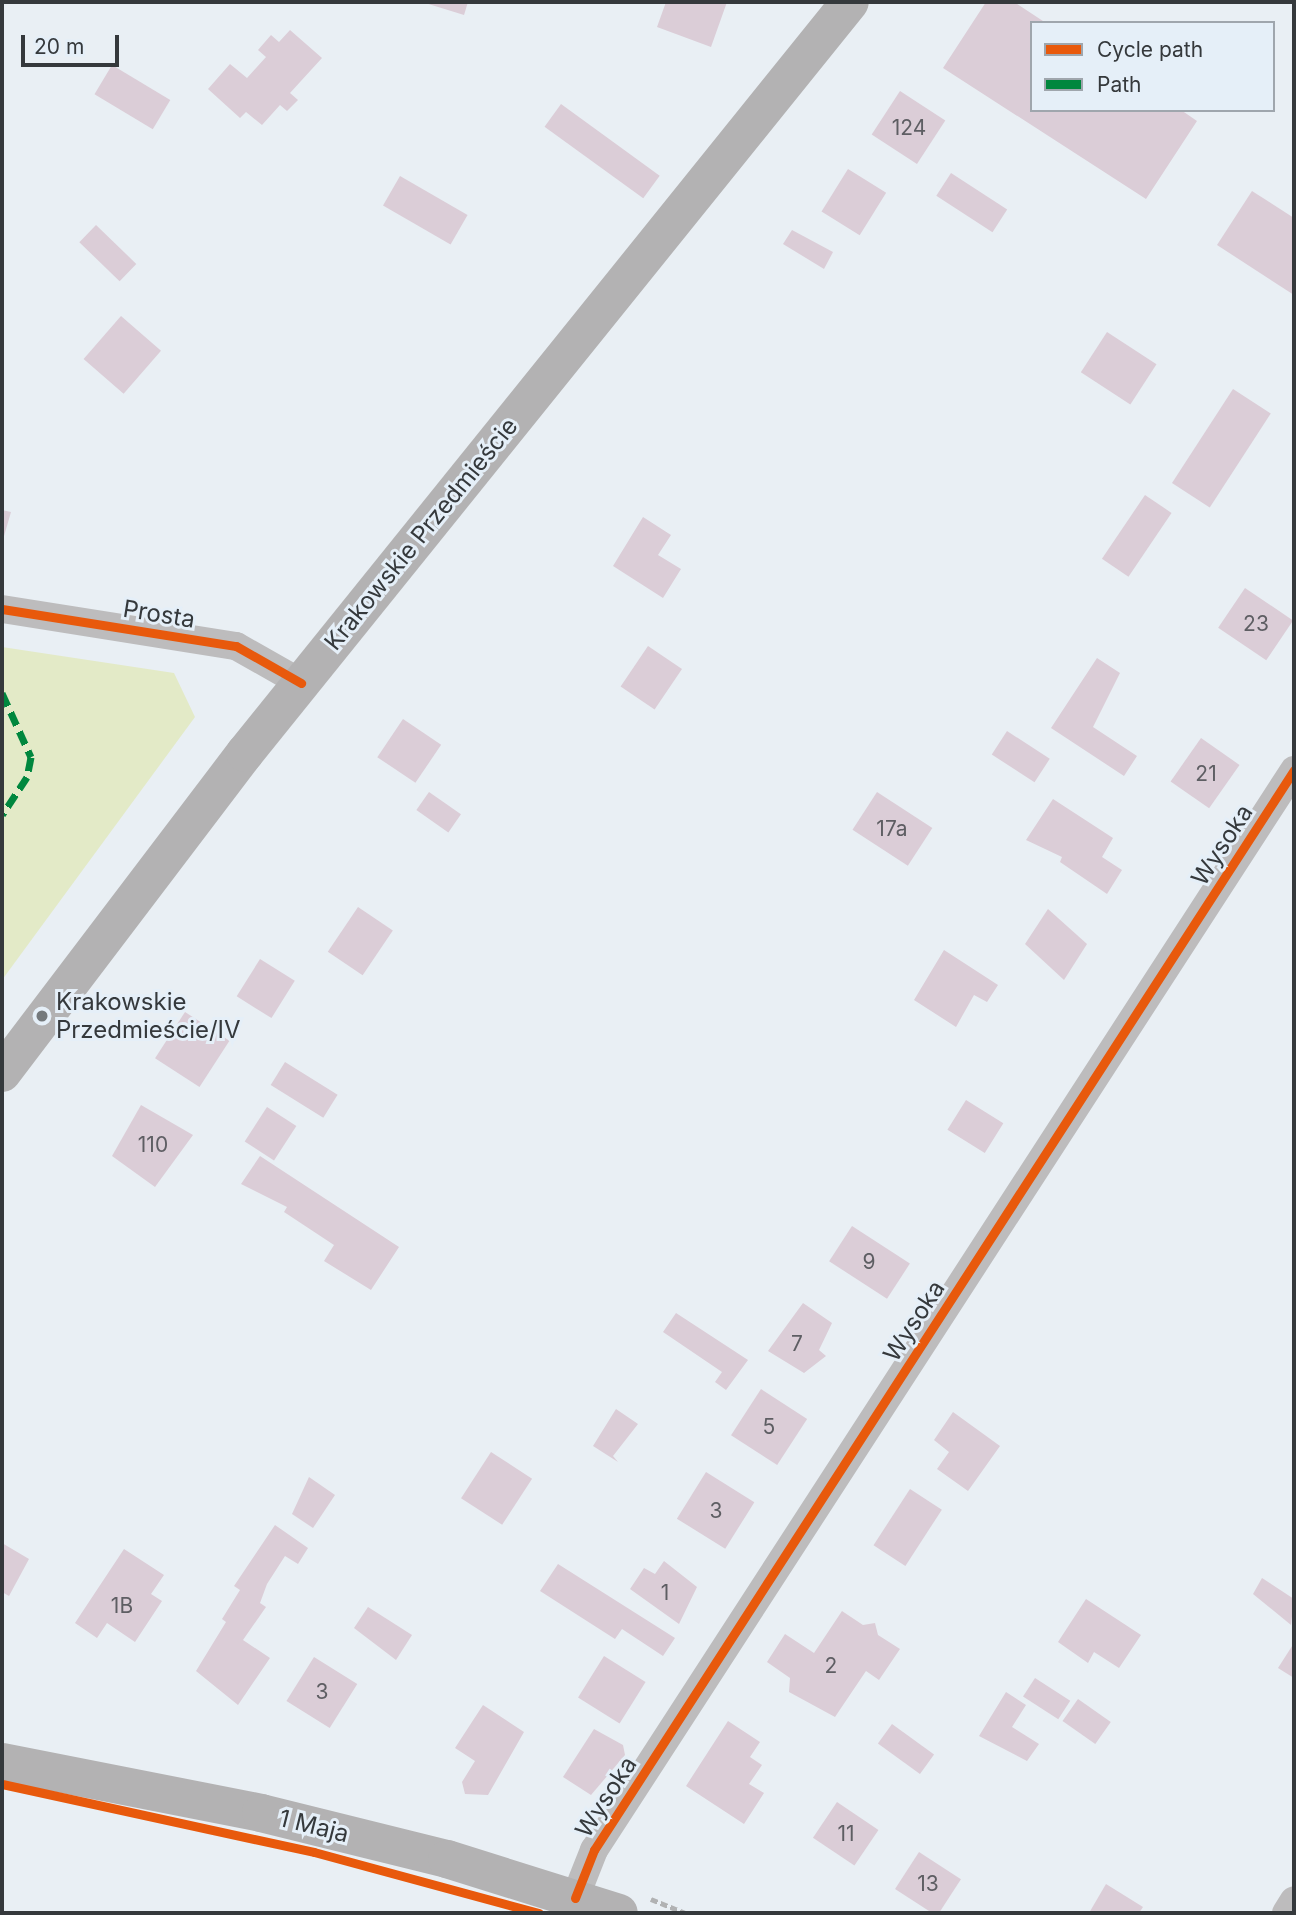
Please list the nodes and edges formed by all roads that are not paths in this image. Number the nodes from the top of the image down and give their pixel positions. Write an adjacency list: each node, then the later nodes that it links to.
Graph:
1 (850, 2): 3 (main road, Krakowskie Przedmieście)
2 (2, 609): 3 (street, Prosta)
3 (301, 683): 5 (main road, Krakowskie Przedmieście)
4 (1294, 770): 7 (street, Wysoka)
5 (2, 1073)
6 (2, 1762): 7 (main road, 1 Maja)
7 (576, 1898): 9 (main road, 1 Maja)
8 (1294, 1900): 10 (street)
9 (620, 1913)
10 (1286, 1913)

